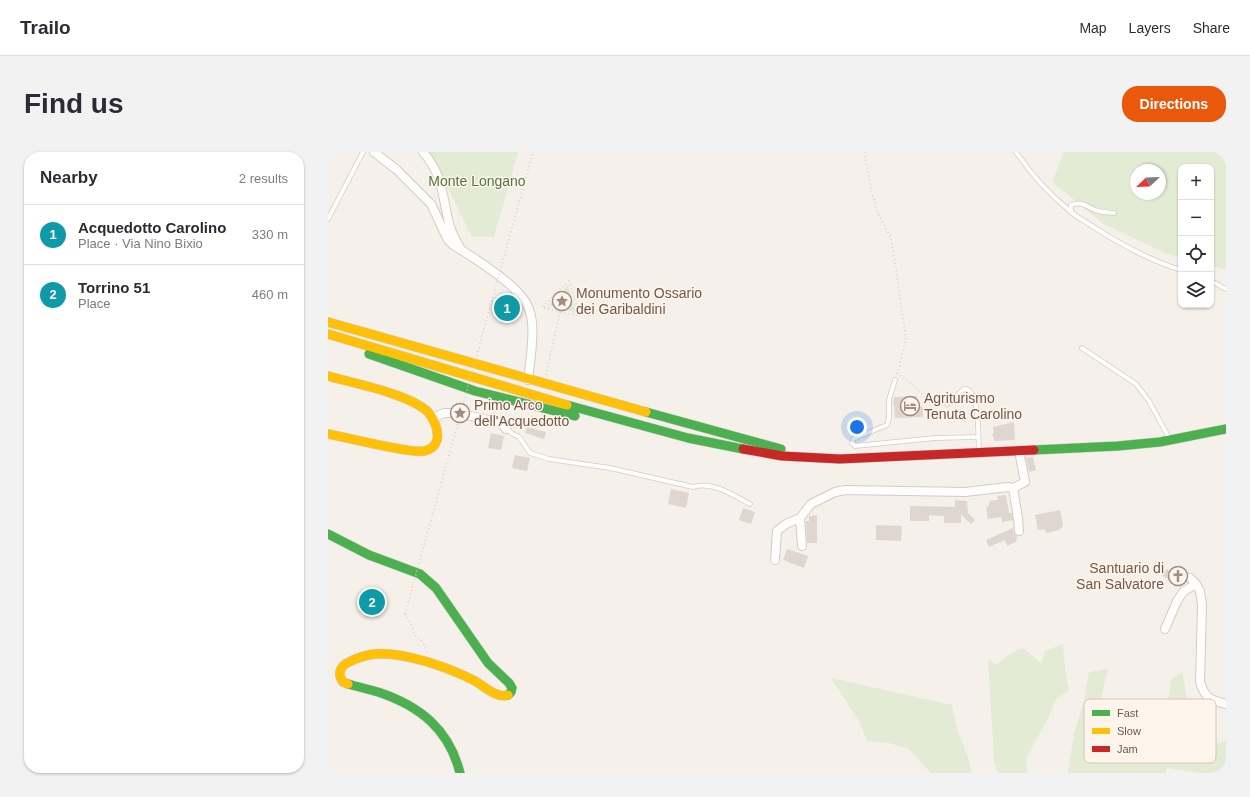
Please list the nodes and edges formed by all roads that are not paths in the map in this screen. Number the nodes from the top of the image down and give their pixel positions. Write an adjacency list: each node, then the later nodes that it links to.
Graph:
1 (364, 152): 7 (lane)
2 (374, 152): 8 (street)
3 (423, 152): 8 (street)
4 (1016, 152): 5 (lane)
5 (1071, 212): 6 (lane); 9 (lane)
6 (1114, 213)
7 (328, 219)
8 (462, 251): 17 (street)
9 (1178, 269)
10 (1214, 283): 11 (lane)
11 (1226, 289)
12 (328, 322): 17 (main road)
13 (328, 334): 25 (main road)
14 (328, 340): 25 (main road)
15 (1082, 348): 26 (lane)
16 (328, 376): 20 (main road)
17 (528, 380): 29 (main road)
18 (895, 380): 24 (lane)
19 (947, 404): 24 (lane)
20 (433, 418): 21 (street); 23 (main road)
21 (506, 429): 31 (lane)
22 (1226, 429): 26 (main road)
23 (328, 434)
24 (978, 437): 28 (lane)
25 (688, 438): 29 (main road)
26 (1170, 440): 27 (main road)
27 (1019, 451): 28 (main road); 30 (street)
28 (979, 453): 29 (main road)
29 (815, 457)
30 (1013, 488): 32 (street); 33 (street)
31 (750, 504)
32 (800, 518): 35 (street); 36 (street)
33 (1019, 531)
34 (328, 534): 41 (main road)
35 (802, 546)
36 (775, 560)
37 (1165, 629): 38 (street)
38 (1212, 699)
39 (1216, 701): 40 (street)
40 (1226, 704)
41 (460, 773)

